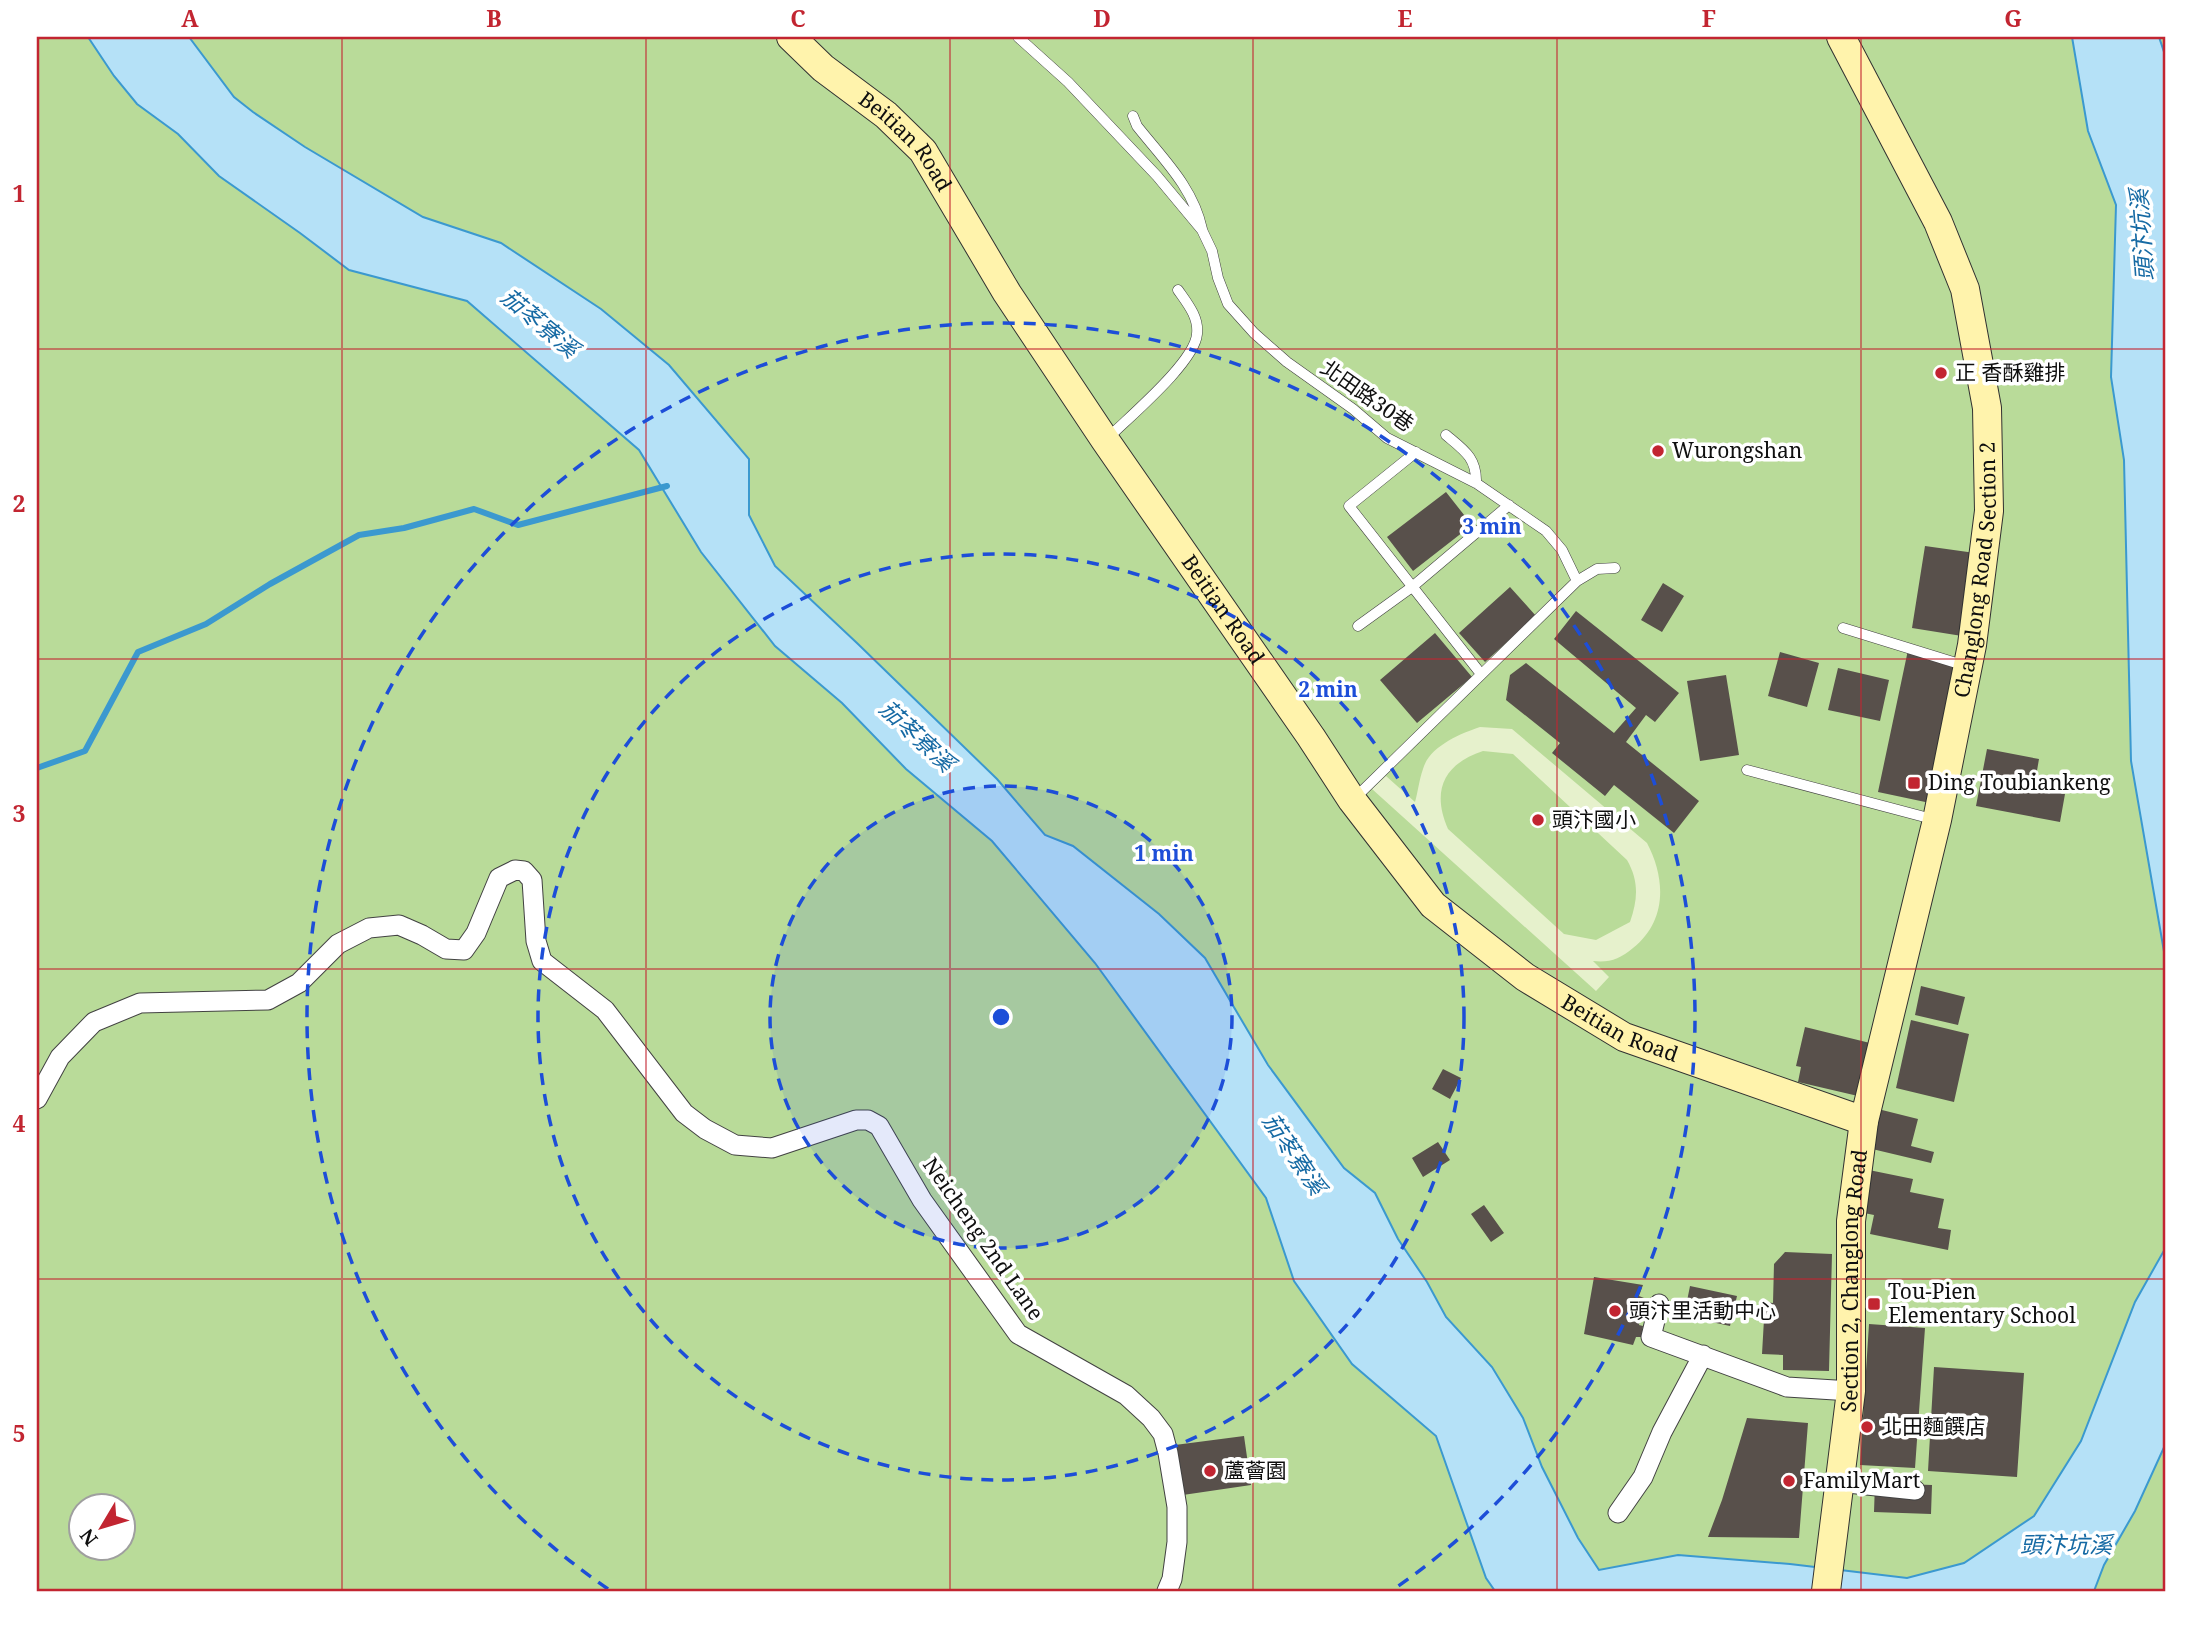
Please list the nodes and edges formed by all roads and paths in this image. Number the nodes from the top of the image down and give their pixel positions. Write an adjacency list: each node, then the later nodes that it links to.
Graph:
1 (791, 37): 8 (main road, Beitian Road)
2 (1018, 37): 5 (lane, 北田路30巷)
3 (1841, 37): 17 (main road, Changlong Road Section 2)
4 (1133, 116): 5 (lane)
5 (1202, 230): 9 (lane, 北田路30巷)
6 (1178, 290): 8 (lane)
7 (1446, 435): 10 (lane)
8 (1105, 440): 20 (main road, Beitian Road)
9 (1416, 452): 10 (lane, 北田路30巷); 14 (lane)
10 (1476, 483): 11 (lane, 北田路30巷)
11 (1508, 505): 13 (lane, 北田路30巷); 14 (lane)
12 (1615, 568): 13 (lane)
13 (1577, 581): 18 (lane)
14 (1412, 587): 15 (lane); 18 (lane)
15 (1358, 626)
16 (1843, 628): 17 (lane)
17 (1967, 666): 21 (main road, Changlong Road Section 2)
18 (1481, 674): 20 (lane)
19 (1747, 770): 21 (lane)
20 (1352, 800): 23 (main road, Beitian Road)
21 (1937, 820): 23 (main road, Changlong Road Section 2)
22 (37, 1098): 30 (street, Neicheng 2nd Lane)
23 (1864, 1121): 26 (main road, Section 2, Changlong Road)
24 (1658, 1304): 25 (street)
25 (1703, 1355): 26 (street); 29 (street)
26 (1851, 1391): 27 (main road, Section 2, Changlong Road)
27 (1838, 1482): 28 (street); 31 (main road, Section 2, Changlong Road)
28 (1915, 1490)
29 (1618, 1513)
30 (1167, 1591)
31 (1826, 1591)

